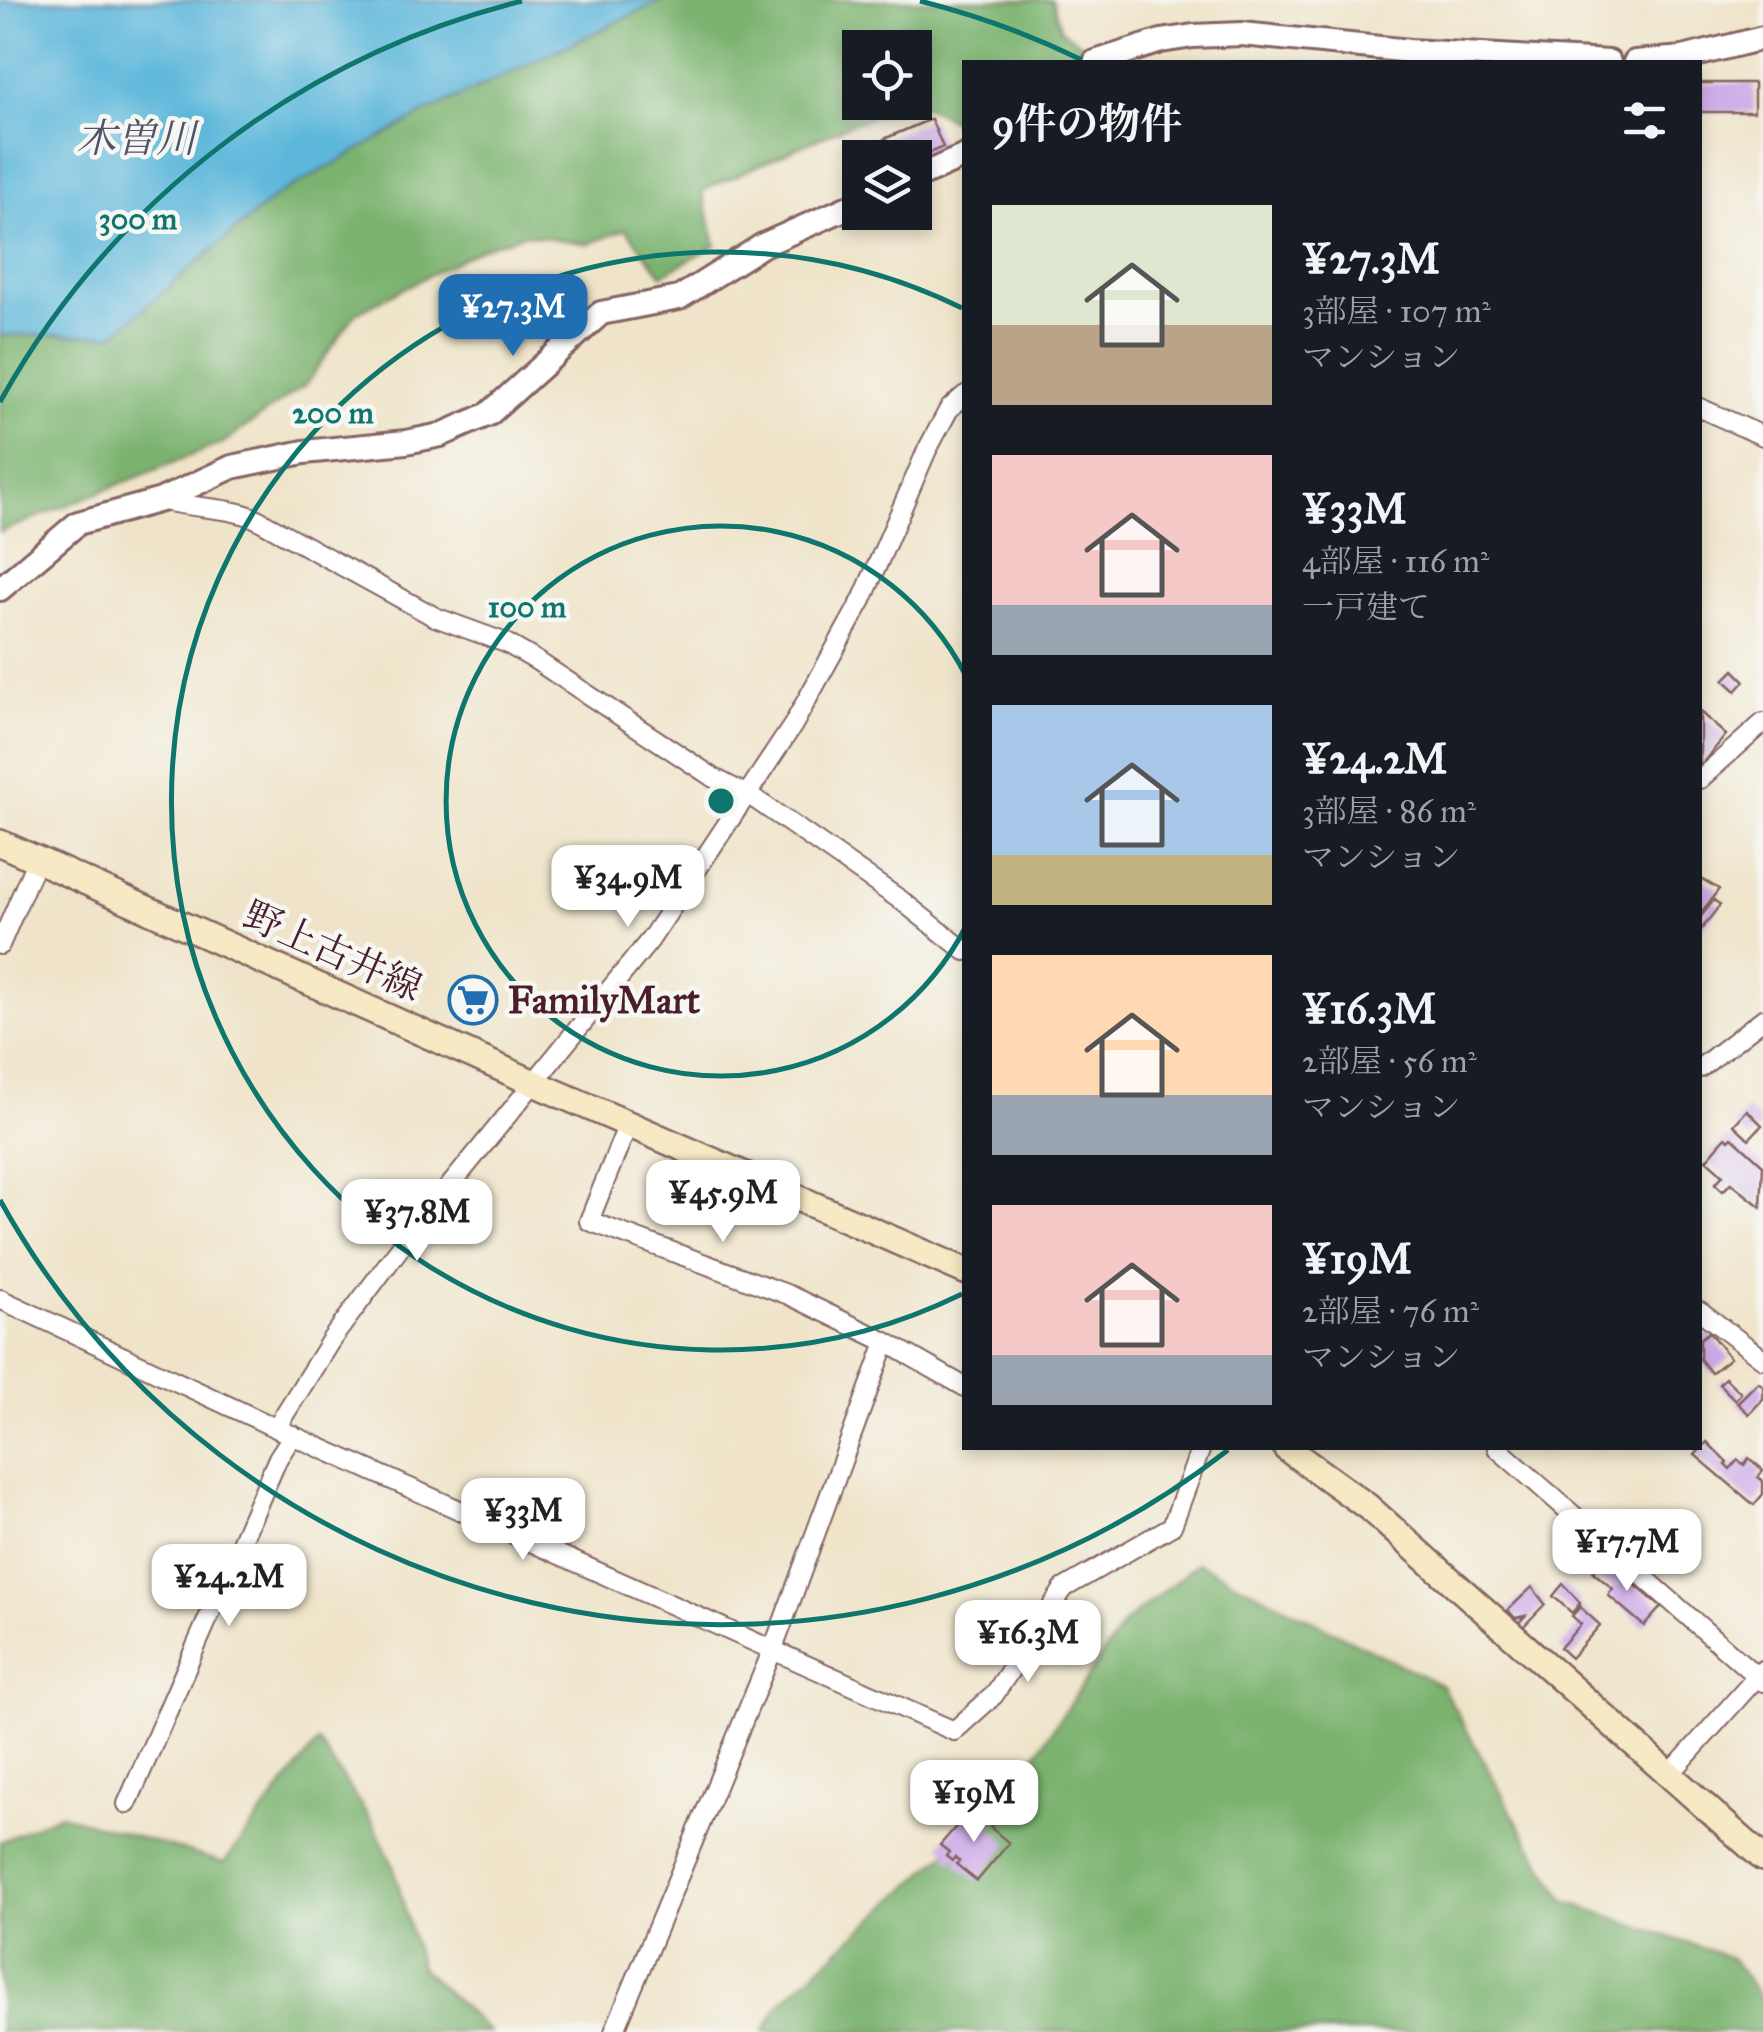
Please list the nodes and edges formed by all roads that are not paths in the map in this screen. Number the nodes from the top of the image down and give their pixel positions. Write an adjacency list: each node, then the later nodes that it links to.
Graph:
1 (1763, 38): 4 (street)
2 (1101, 60): 3 (street)
3 (1569, 60)
4 (1658, 60)
5 (962, 157): 6 (street)
6 (932, 171)
7 (842, 210): 11 (street)
8 (962, 398): 15 (street)
9 (1702, 409): 10 (street)
10 (1763, 436)
11 (160, 500): 12 (street); 15 (street)
12 (0, 589)
13 (1763, 723): 14 (street)
14 (1702, 778)
15 (745, 794): 19 (street); 22 (street)
16 (0, 843): 17 (main road, 野上古井線)
17 (37, 859): 18 (street); 22 (main road, 野上古井線)
18 (0, 945)
19 (962, 949)
20 (1763, 1019): 21 (street)
21 (1702, 1066)
22 (534, 1083): 23 (main road, 野上古井線); 30 (street)
23 (628, 1124): 24 (main road, 野上古井線); 27 (street)
24 (962, 1269)
25 (0, 1299): 30 (street)
26 (1702, 1313): 28 (street)
27 (886, 1342): 29 (street); 34 (street)
28 (1763, 1359)
29 (962, 1386)
30 (285, 1431): 34 (street); 37 (street)
31 (1200, 1450): 34 (street)
32 (1289, 1450): 36 (main road)
33 (1499, 1450): 35 (street)
34 (773, 1649): 39 (street)
35 (1761, 1676): 36 (street)
36 (1671, 1773): 38 (main road)
37 (127, 1804)
38 (1763, 1858)
39 (614, 2032)

